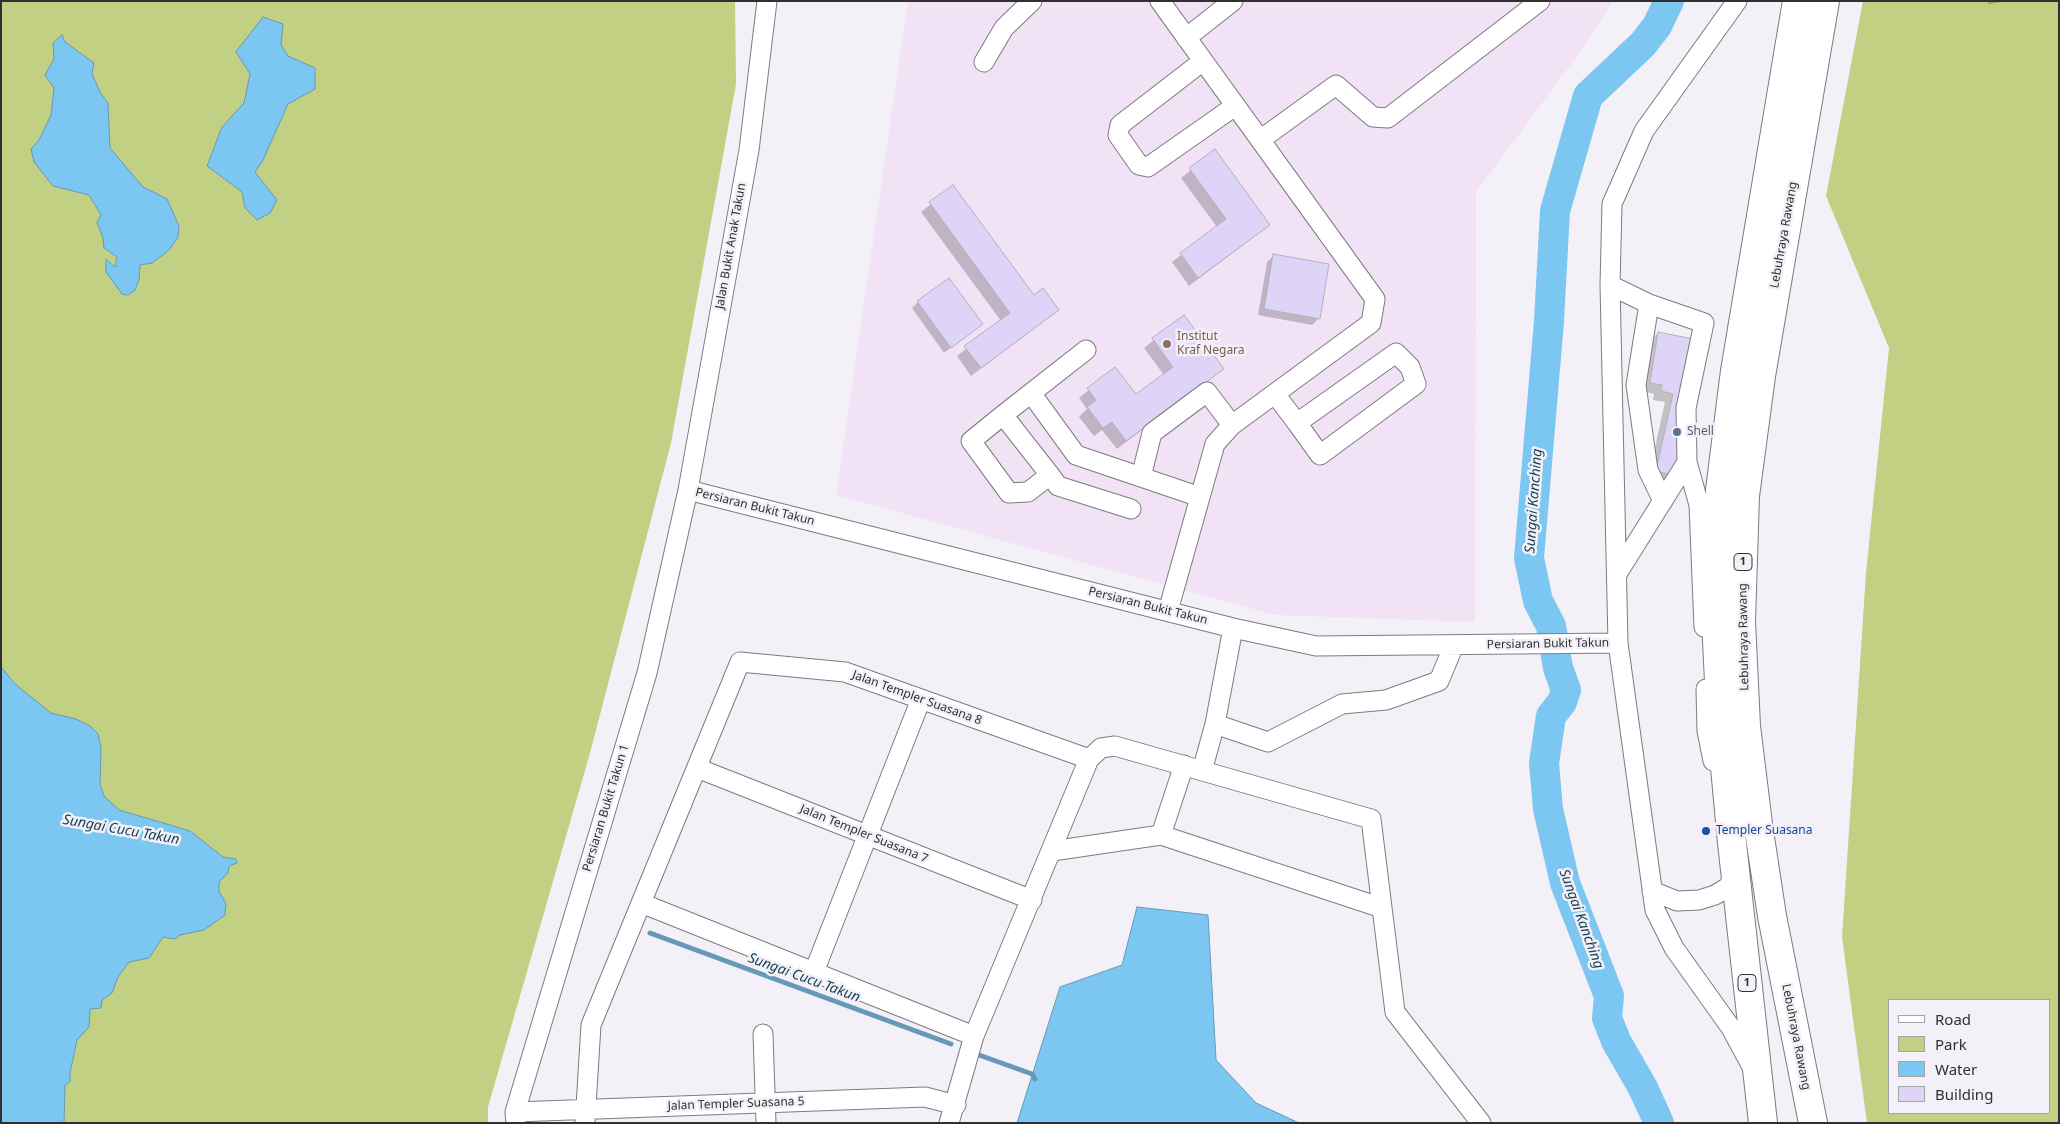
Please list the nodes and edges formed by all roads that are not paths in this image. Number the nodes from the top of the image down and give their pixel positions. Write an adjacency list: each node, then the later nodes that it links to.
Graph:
1 (767, 1): 25 (street, Jalan Bukit Anak Takun)
2 (1032, 1): 11 (street)
3 (1160, 1): 9 (street)
4 (1233, 1): 9 (street)
5 (1737, 1): 14 (street)
6 (1797, 1): 41 (highway, Lebuhraya Rawang / 1)
7 (1825, 1): 59 (highway, Lebuhraya Rawang / 1)
8 (1533, 4): 13 (street)
9 (1186, 38): 10 (street)
10 (1203, 61): 12 (street); 12 (street)
11 (984, 62)
12 (1236, 106): 13 (street)
13 (1260, 140): 18 (street)
14 (1610, 285): 15 (street); 29 (street)
15 (1650, 304): 22 (street); 27 (street)
16 (1086, 350): 17 (street)
17 (1031, 393): 19 (street); 24 (street)
18 (1275, 394): 20 (street); 21 (street)
19 (1002, 415): 23 (street); 23 (street)
20 (1297, 423): 20 (street)
21 (1232, 426): 24 (street); 26 (street)
22 (1687, 462): 27 (street); 41 (street)
23 (1050, 475): 28 (street)
24 (1141, 477): 26 (street)
25 (688, 490): 30 (street, Persiaran Bukit Takun); 55 (street, Persiaran Bukit Takun 1)
26 (1200, 497): 30 (street)
27 (1663, 501): 29 (street)
28 (1131, 509)
29 (1617, 574): 32 (street)
30 (1168, 611): 31 (street, Persiaran Bukit Takun)
31 (1233, 628): 33 (street, Persiaran Bukit Takun); 35 (street)
32 (1618, 643): 33 (street, Persiaran Bukit Takun); 44 (street)
33 (1454, 645): 35 (street)
34 (920, 699): 36 (street, Jalan Templer Suasana 8); 37 (street, Jalan Templer Suasana 8); 39 (street)
35 (1215, 724): 38 (street)
36 (1090, 759): 38 (street); 42 (street)
37 (697, 768): 39 (street, Jalan Templer Suasana 7); 46 (street)
38 (1193, 768): 40 (street); 47 (street)
39 (868, 835): 45 (street, Jalan Templer Suasana 7); 48 (street)
40 (1161, 835): 42 (street); 47 (street)
41 (1732, 843): 43 (highway, Lebuhraya Rawang / 1)
42 (1052, 851): 45 (street)
43 (1735, 875): 44 (street); 51 (highway, Lebuhraya Rawang / 1)
44 (1652, 892): 51 (street)
45 (1032, 900): 50 (street)
46 (641, 904): 48 (street); 54 (street)
47 (1382, 908): 57 (street)
48 (814, 972): 50 (street)
49 (763, 1034): 52 (street)
50 (974, 1036): 53 (street)
51 (1760, 1084): 58 (highway, Lebuhraya Rawang / 1)
52 (765, 1104): 53 (street, Jalan Templer Suasana 5); 54 (street, Jalan Templer Suasana 5); 56 (street)
53 (952, 1114)
54 (585, 1115): 55 (street, Jalan Templer Suasana 5)
55 (515, 1117)
56 (766, 1123)
57 (1481, 1123)
58 (1763, 1123)
59 (1813, 1123)

